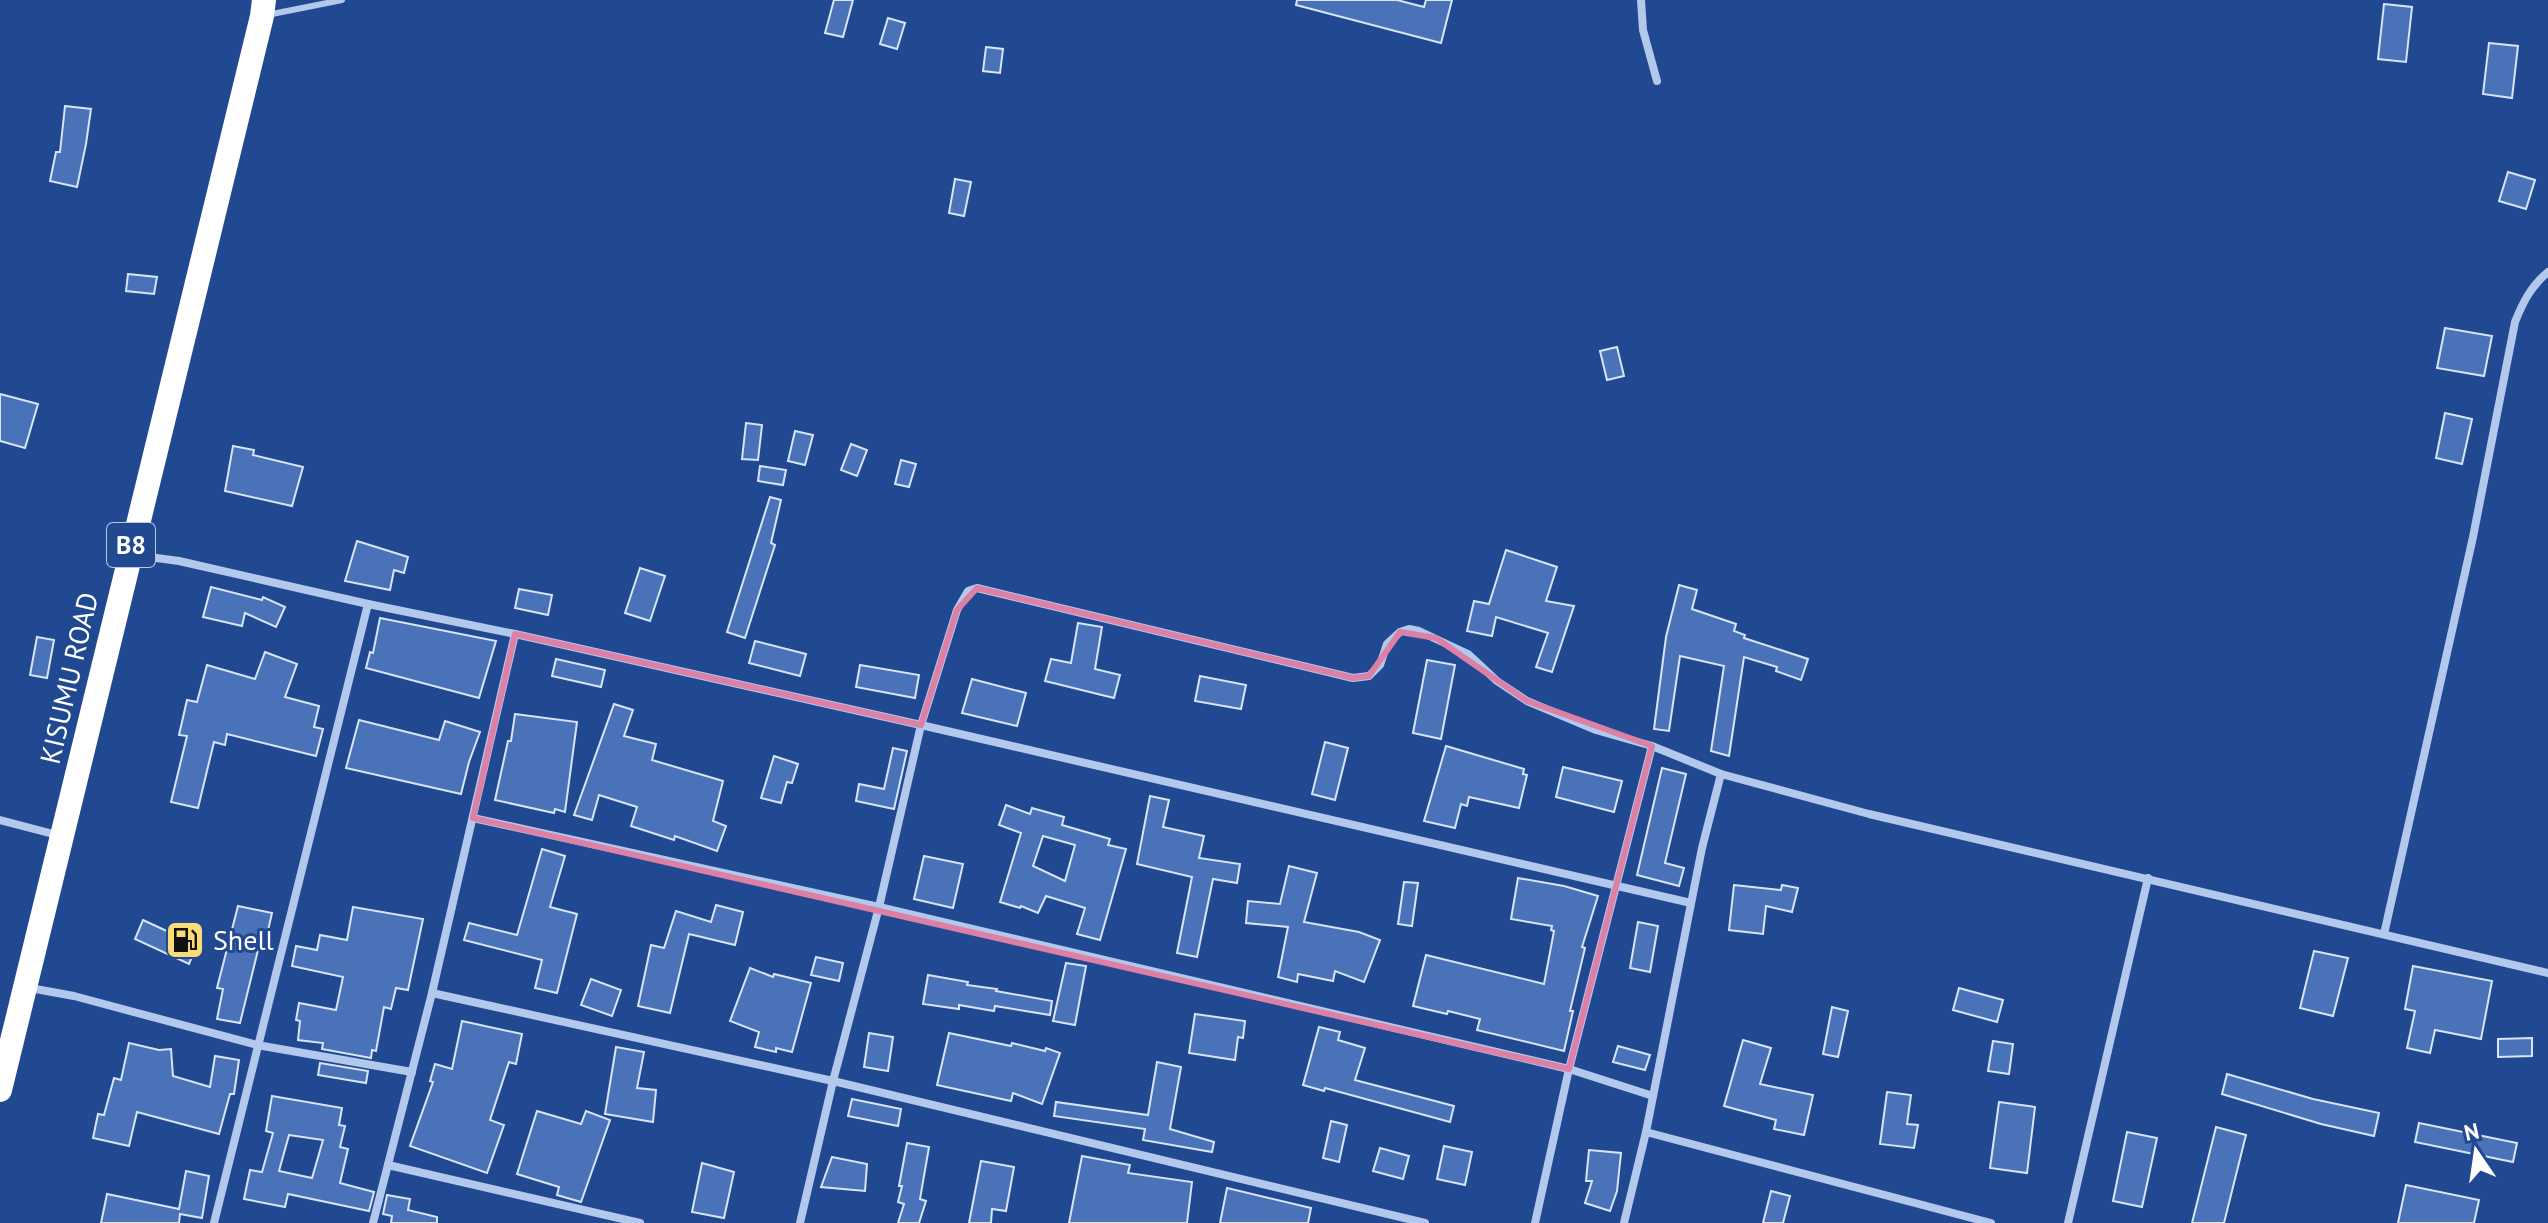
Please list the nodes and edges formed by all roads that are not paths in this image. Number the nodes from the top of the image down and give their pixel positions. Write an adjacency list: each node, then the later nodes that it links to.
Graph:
1 (342, 0): 3 (lane)
2 (1641, 0): 4 (street)
3 (263, 8): 6 (highway, KISUMU ROAD / B8)
4 (1657, 81)
5 (2548, 272): 19 (street)
6 (129, 554): 7 (street); 14 (highway, KISUMU ROAD / B8)
7 (368, 604): 8 (street); 23 (street)
8 (515, 634): 9 (street); 12 (street)
9 (921, 725): 10 (street); 16 (street); 18 (street)
10 (1652, 746): 11 (street); 16 (street)
11 (1721, 774): 15 (street); 17 (street)
12 (473, 818): 18 (street); 22 (street)
13 (0, 820): 14 (street)
14 (62, 836): 21 (highway, KISUMU ROAD / B8)
15 (2148, 878): 19 (street); 39 (street)
16 (1615, 886): 17 (street); 24 (street)
17 (1691, 903): 28 (street)
18 (879, 907): 24 (street); 26 (street)
19 (2384, 934): 20 (street)
20 (2548, 973)
21 (25, 987): 23 (street); 27 (highway, KISUMU ROAD / B8)
22 (432, 993): 25 (street); 26 (street)
23 (257, 1045): 25 (street); 31 (street)
24 (1569, 1069): 28 (street); 36 (street)
25 (412, 1072): 30 (street)
26 (833, 1081): 34 (street); 35 (street)
27 (0, 1090)
28 (1653, 1096): 29 (street)
29 (1646, 1132): 37 (street); 38 (street)
30 (388, 1165): 32 (street); 33 (street)
31 (214, 1223)
32 (373, 1223)
33 (640, 1223)
34 (800, 1223)
35 (1425, 1223)
36 (1535, 1223)
37 (1624, 1223)
38 (1991, 1223)
39 (2068, 1223)

